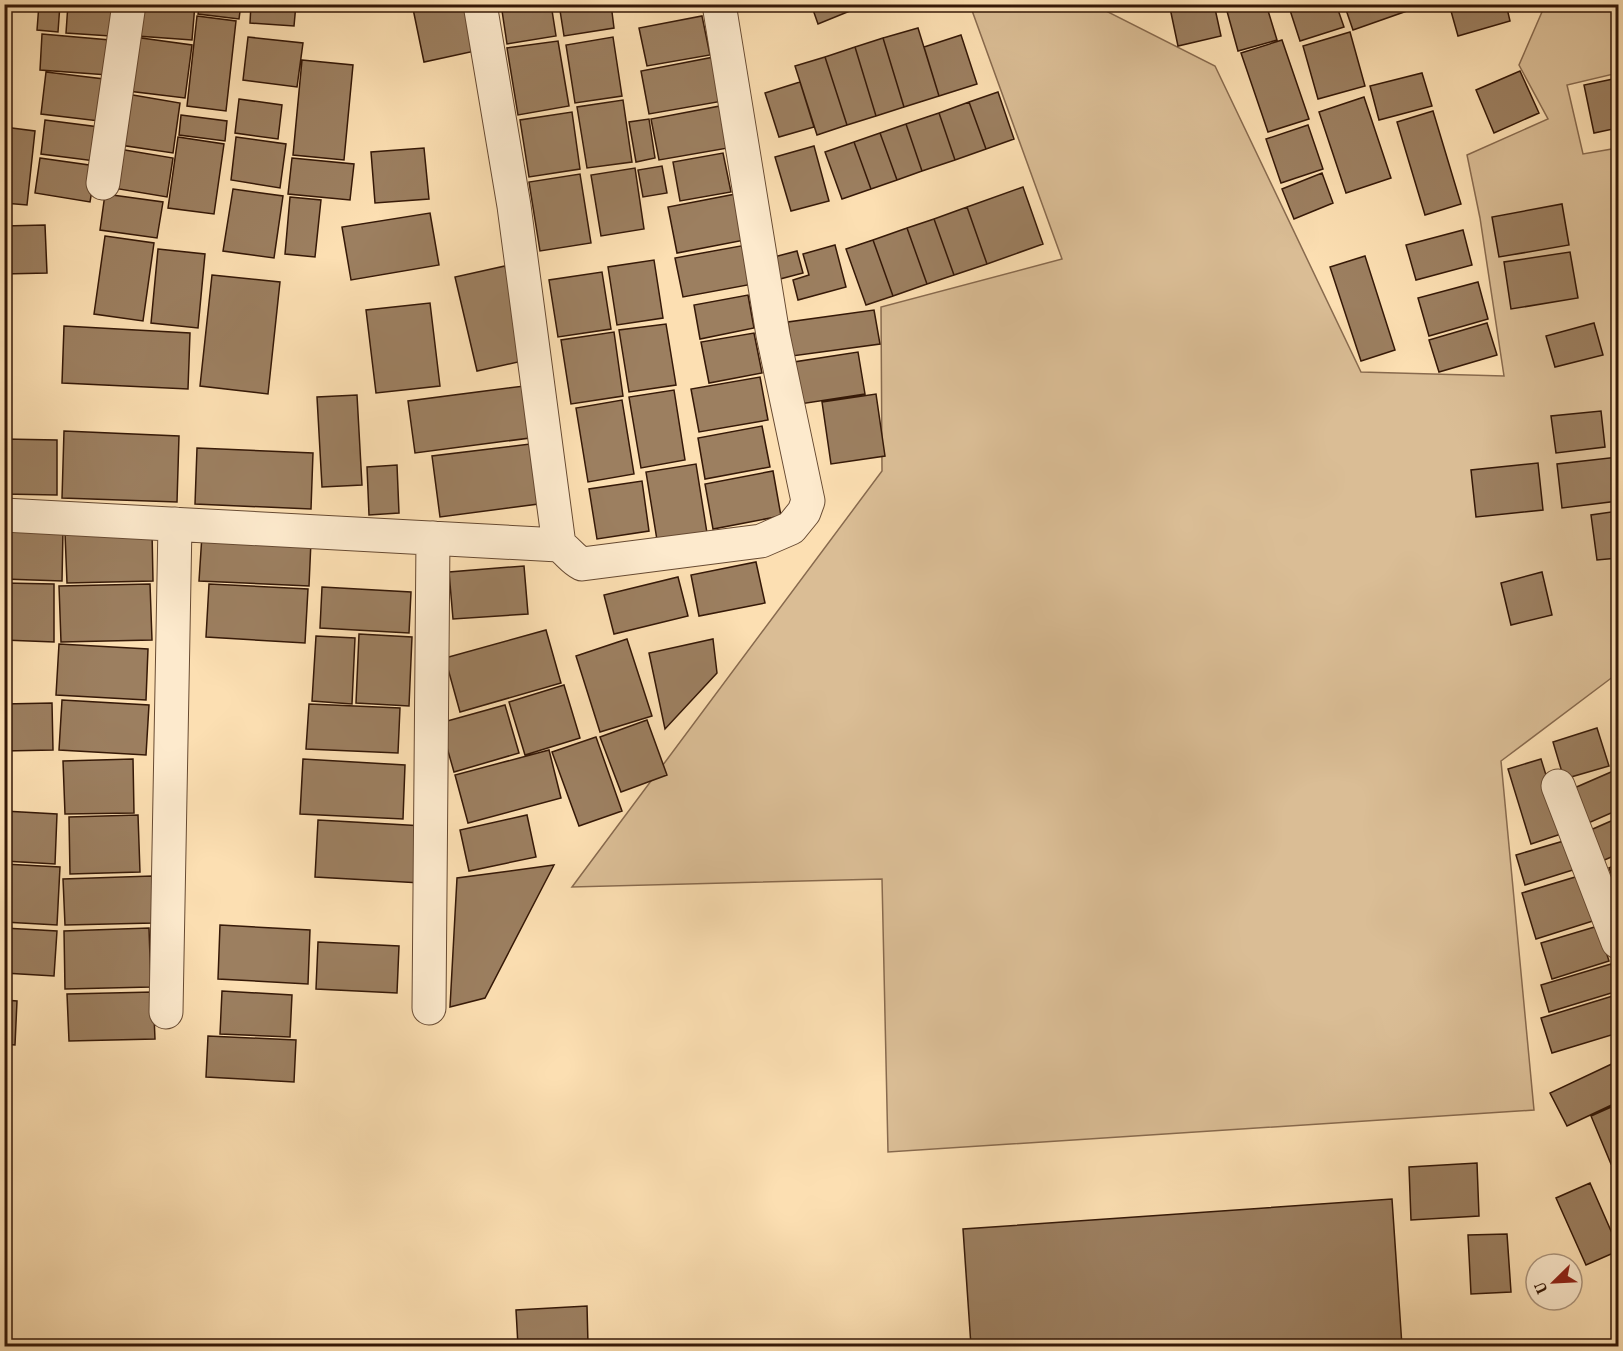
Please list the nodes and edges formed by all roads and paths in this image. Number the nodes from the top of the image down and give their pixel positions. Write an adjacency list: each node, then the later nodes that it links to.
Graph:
1 (129, 4): 4 (street)
2 (480, 4): 8 (street)
3 (719, 4): 8 (street)
4 (103, 183)
5 (4, 515): 6 (street)
6 (175, 524): 7 (street); 12 (street)
7 (433, 538): 8 (street); 11 (street)
8 (559, 545)
9 (1558, 786): 10 (street)
10 (1618, 942)
11 (429, 1008)
12 (166, 1012)

